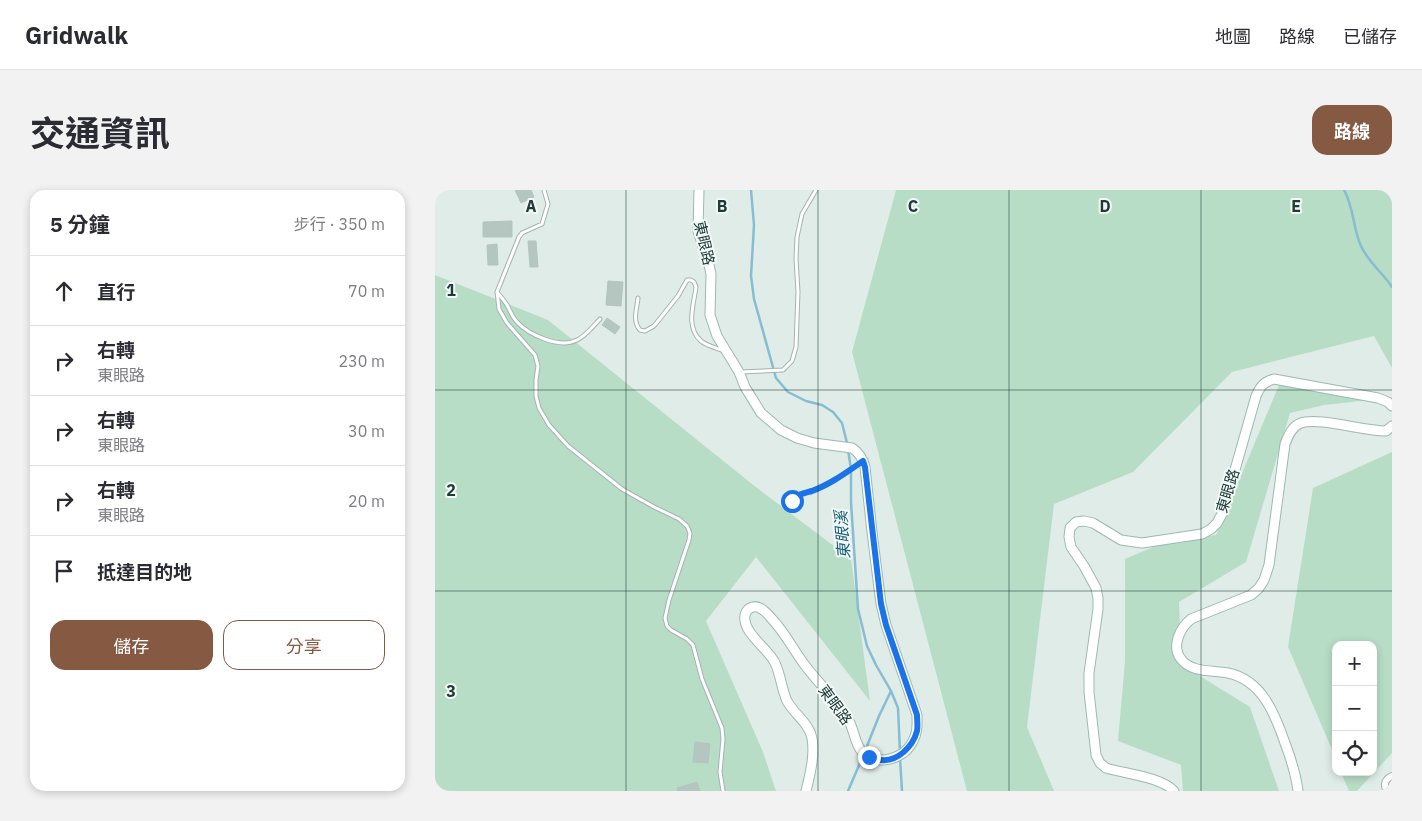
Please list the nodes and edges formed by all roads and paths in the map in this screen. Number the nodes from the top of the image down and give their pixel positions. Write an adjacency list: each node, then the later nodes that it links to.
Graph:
1 (544, 190): 4 (lane)
2 (699, 190): 7 (street, 東眼路)
3 (816, 190): 8 (lane)
4 (497, 292): 6 (lane); 14 (lane)
5 (638, 298): 7 (lane)
6 (600, 319)
7 (727, 352): 8 (street, 東眼路)
8 (739, 372): 11 (street, 東眼路)
9 (1392, 406): 16 (street, 東眼路)
10 (1392, 426): 17 (street)
11 (863, 461): 12 (lane); 15 (street, 東眼路)
12 (792, 507)
13 (1392, 776): 18 (street)
14 (723, 791)
15 (807, 791)
16 (1174, 791)
17 (1298, 791)
18 (1387, 791)

